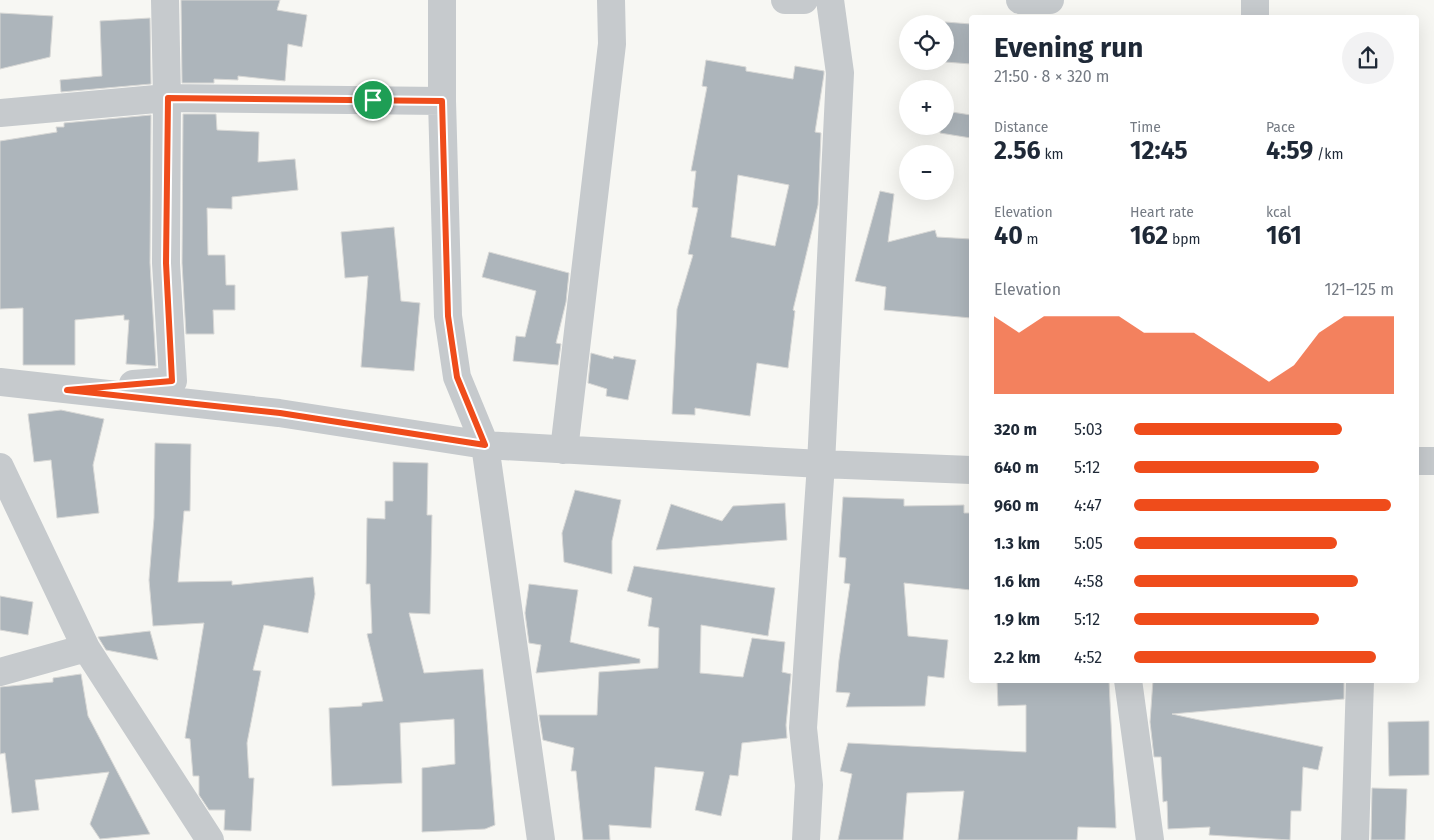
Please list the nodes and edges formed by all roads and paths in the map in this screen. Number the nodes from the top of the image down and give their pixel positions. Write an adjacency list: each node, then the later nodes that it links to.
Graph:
1 (165, 0): 7 (street)
2 (442, 0): 8 (street)
3 (611, 0): 13 (street)
4 (830, 0): 16 (street)
5 (1255, 0): 6 (street)
6 (1255, 15)
7 (168, 98): 8 (street); 9 (street); 11 (street)
8 (442, 101): 12 (street)
9 (0, 113)
10 (0, 382): 11 (street)
11 (67, 390): 12 (street)
12 (485, 445): 13 (street); 24 (street)
13 (564, 450): 16 (street)
14 (1419, 461): 15 (street)
15 (1434, 461)
16 (822, 464): 18 (street); 25 (street)
17 (0, 467): 19 (street)
18 (969, 470)
19 (86, 648): 20 (street); 23 (street)
20 (0, 672)
21 (1128, 683): 26 (street)
22 (1360, 683): 27 (street)
23 (210, 840)
24 (541, 840)
25 (806, 840)
26 (1150, 840)
27 (1355, 840)

